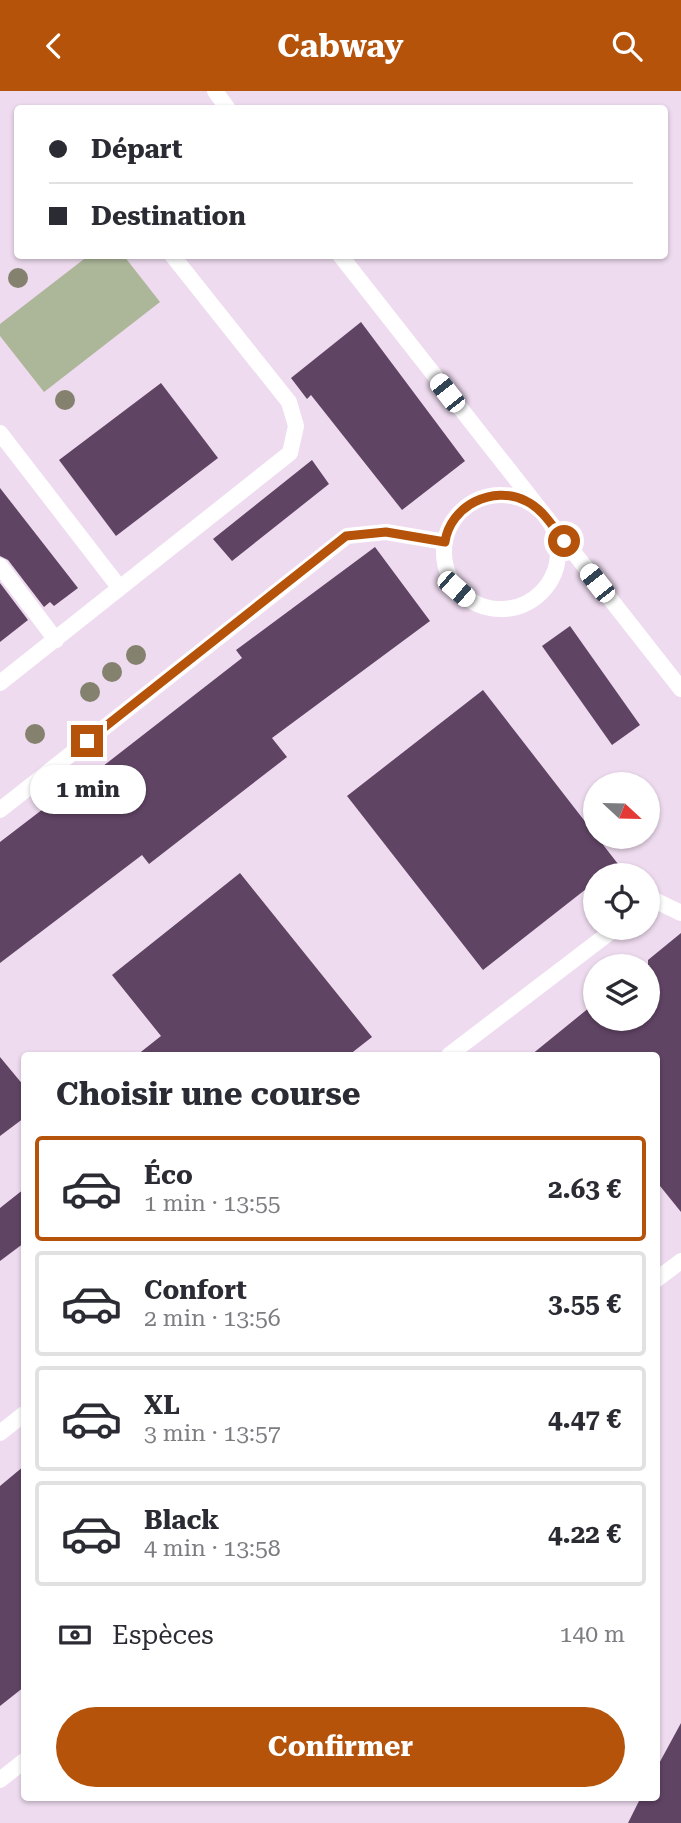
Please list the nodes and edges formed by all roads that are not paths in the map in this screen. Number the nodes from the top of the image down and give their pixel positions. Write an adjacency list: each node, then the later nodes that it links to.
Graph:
1 (215, 91): 2 (lane)
2 (226, 105)
3 (175, 259): 9 (lane)
4 (343, 259): 6 (lane)
5 (0, 433): 9 (lane)
6 (547, 519): 7 (lane); 7 (lane); 12 (lane)
7 (445, 542): 13 (lane)
8 (0, 566): 10 (lane)
9 (119, 587): 10 (lane)
10 (55, 640): 11 (lane)
11 (0, 683)
12 (681, 689)
13 (0, 810)
14 (660, 903): 15 (lane)
15 (681, 913)
16 (600, 940): 17 (lane)
17 (453, 1052)
18 (681, 1261): 19 (lane)
19 (660, 1277)
20 (21, 1416): 21 (lane)
21 (0, 1433)
22 (21, 1763): 23 (lane)
23 (0, 1780)

